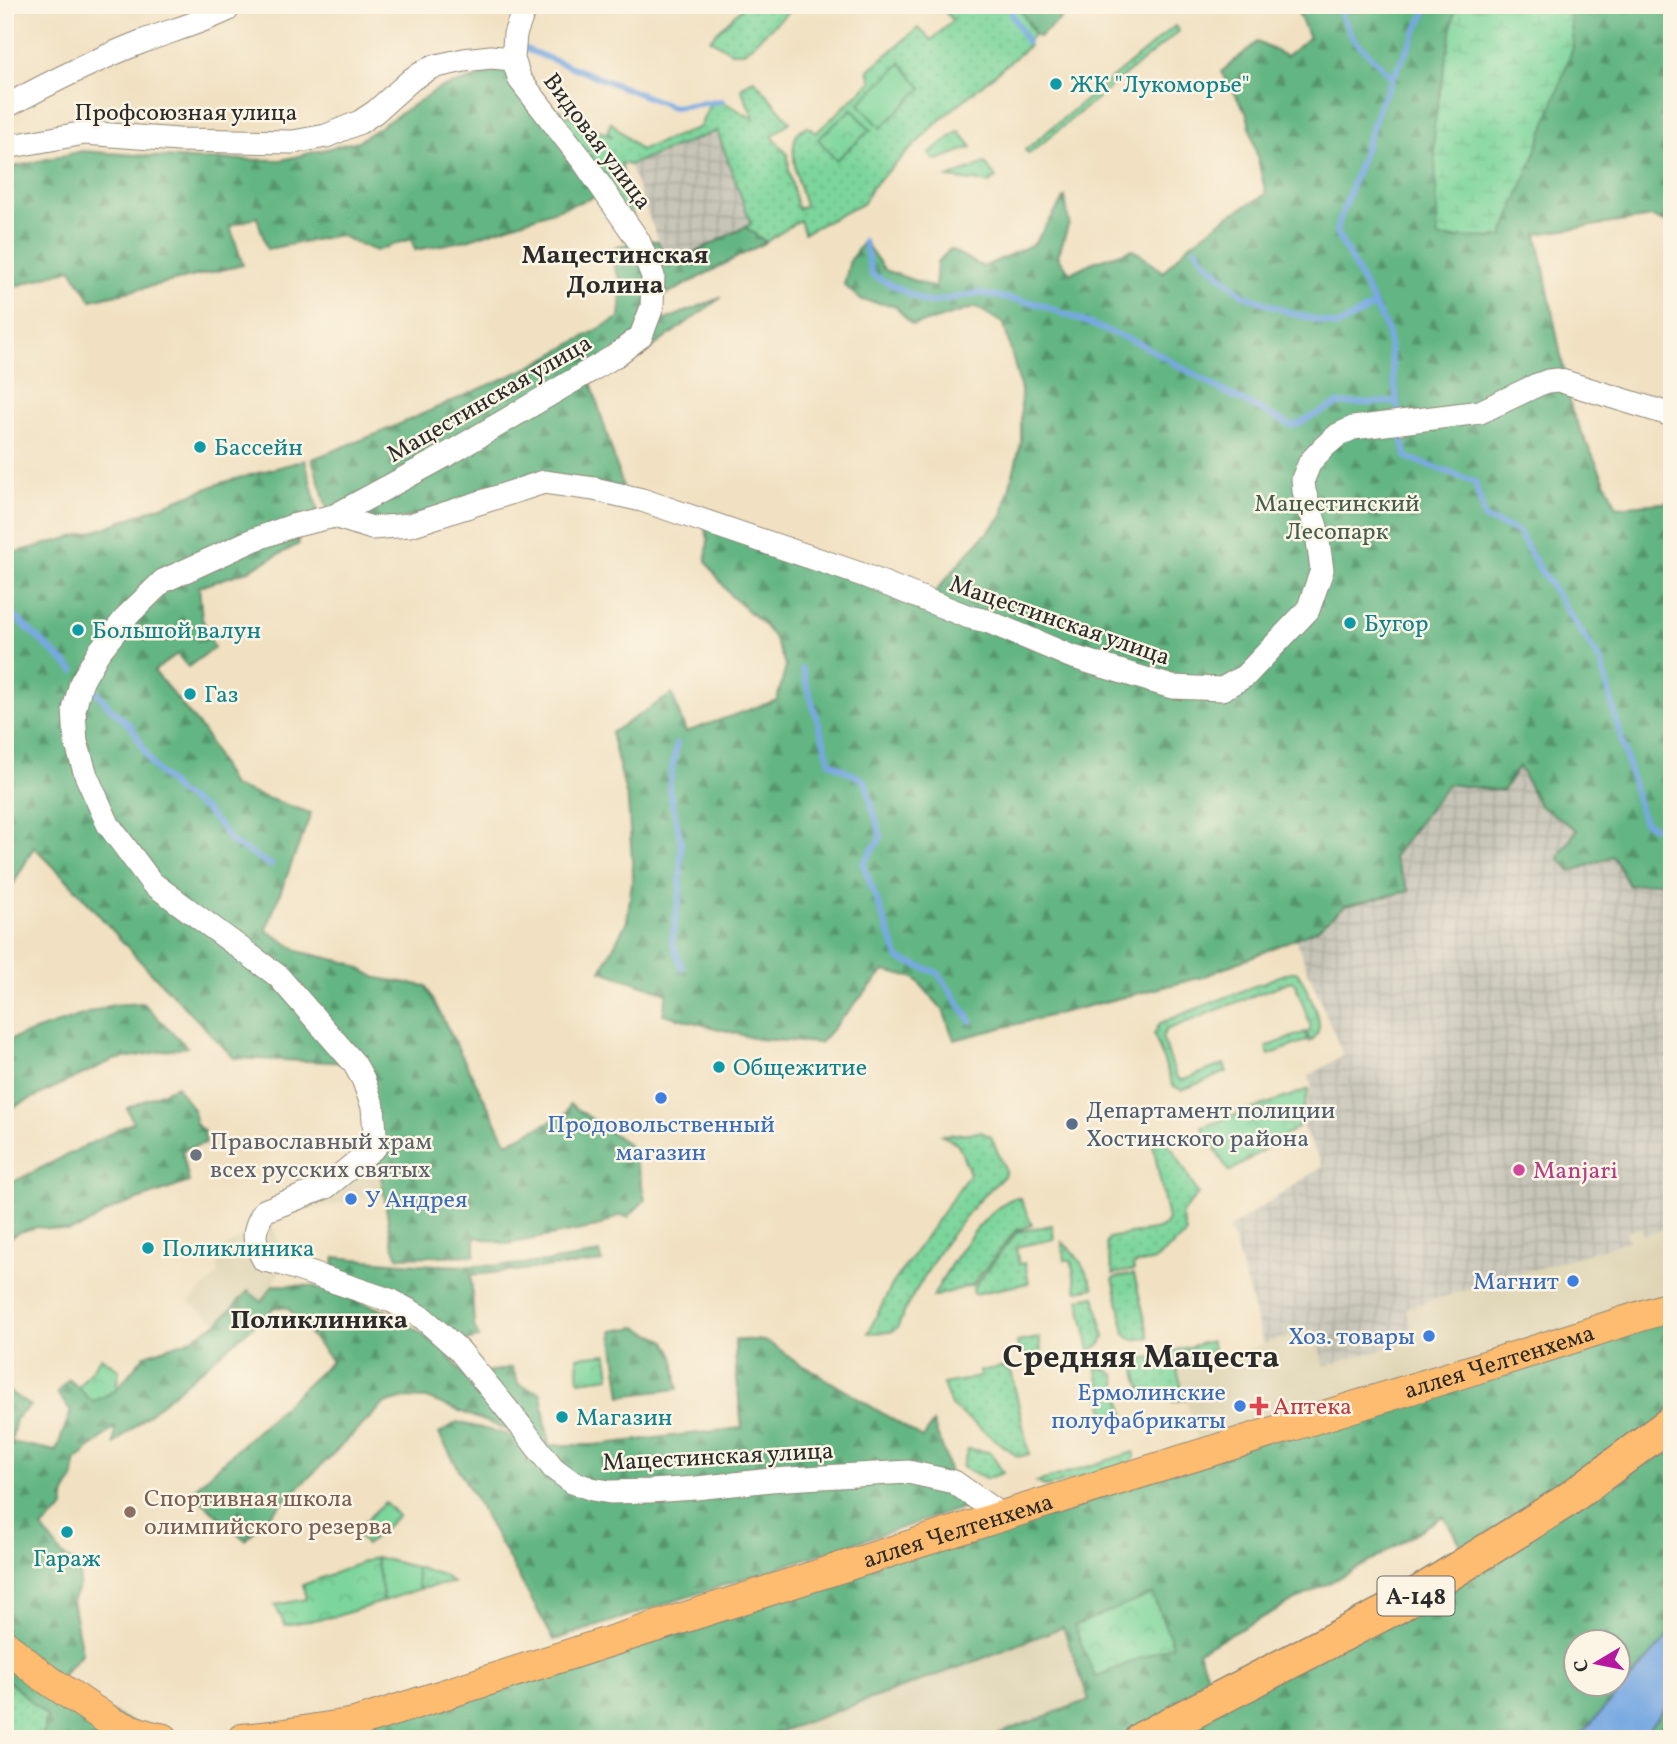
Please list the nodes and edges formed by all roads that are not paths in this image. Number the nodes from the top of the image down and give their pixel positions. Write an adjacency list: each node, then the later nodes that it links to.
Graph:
1 (230, 5): 4 (street, Профсоюзная улица)
2 (529, 5): 3 (street, Видовая улица)
3 (513, 59): 5 (street, Профсоюзная улица); 6 (street, Видовая улица)
4 (5, 107)
5 (5, 145)
6 (652, 307): 8 (street, Мацестинская улица)
7 (1672, 415): 8 (street, Мацестинская улица)
8 (334, 516): 11 (street, Мацестинская улица)
9 (1672, 1306): 11 (main road, аллея Челтенхема)
10 (1672, 1422): 15 (highway, А-148)
11 (1002, 1516): 14 (main road, аллея Челтенхема)
12 (5, 1645): 13 (main road)
13 (164, 1739)
14 (242, 1739)
15 (1141, 1739)

